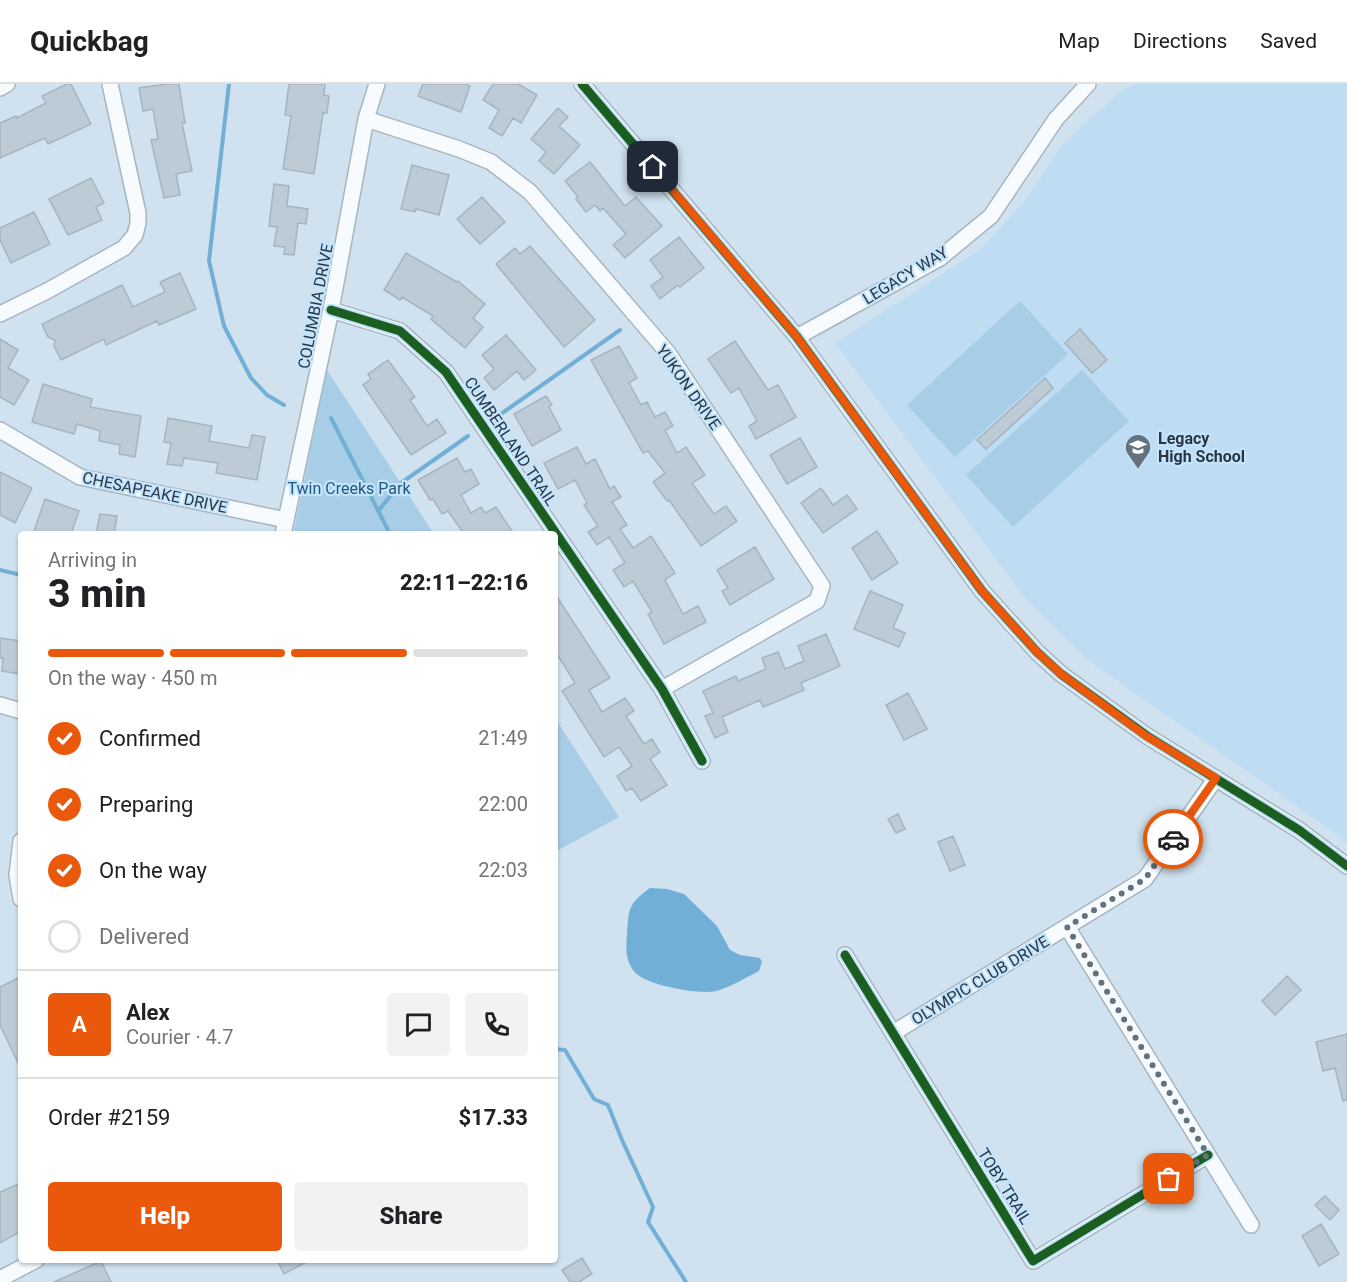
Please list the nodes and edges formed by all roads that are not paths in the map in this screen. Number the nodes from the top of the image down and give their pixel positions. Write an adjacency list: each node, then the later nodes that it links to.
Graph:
1 (7, 84): 6 (street)
2 (110, 84): 9 (street)
3 (377, 84): 7 (street, COLUMBIA DRIVE)
4 (582, 84): 10 (street)
5 (1088, 84): 10 (street, LEGACY WAY)
6 (0, 88)
7 (366, 119): 8 (street, COLUMBIA DRIVE); 15 (street, YUKON DRIVE)
8 (331, 310): 12 (street, COLUMBIA DRIVE); 13 (street, CUMBERLAND TRAIL)
9 (0, 314)
10 (797, 337): 19 (street)
11 (0, 430): 12 (street, CHESAPEAKE DRIVE)
12 (285, 527)
13 (554, 531)
14 (558, 536): 15 (street, CUMBERLAND TRAIL)
15 (662, 689): 18 (street, CUMBERLAND TRAIL)
16 (0, 705): 17 (street)
17 (18, 710)
18 (702, 761)
19 (1216, 778): 20 (street); 21 (street, OLYMPIC CLUB DRIVE)
20 (1347, 866)
21 (1067, 927): 23 (street, OLYMPIC CLUB DRIVE); 24 (street)
22 (845, 955): 23 (street, TOBY TRAIL)
23 (893, 1033): 24 (street, TOBY TRAIL)
24 (1208, 1155): 25 (street)
25 (1251, 1225)
26 (30, 1263): 27 (street)
27 (0, 1279)

